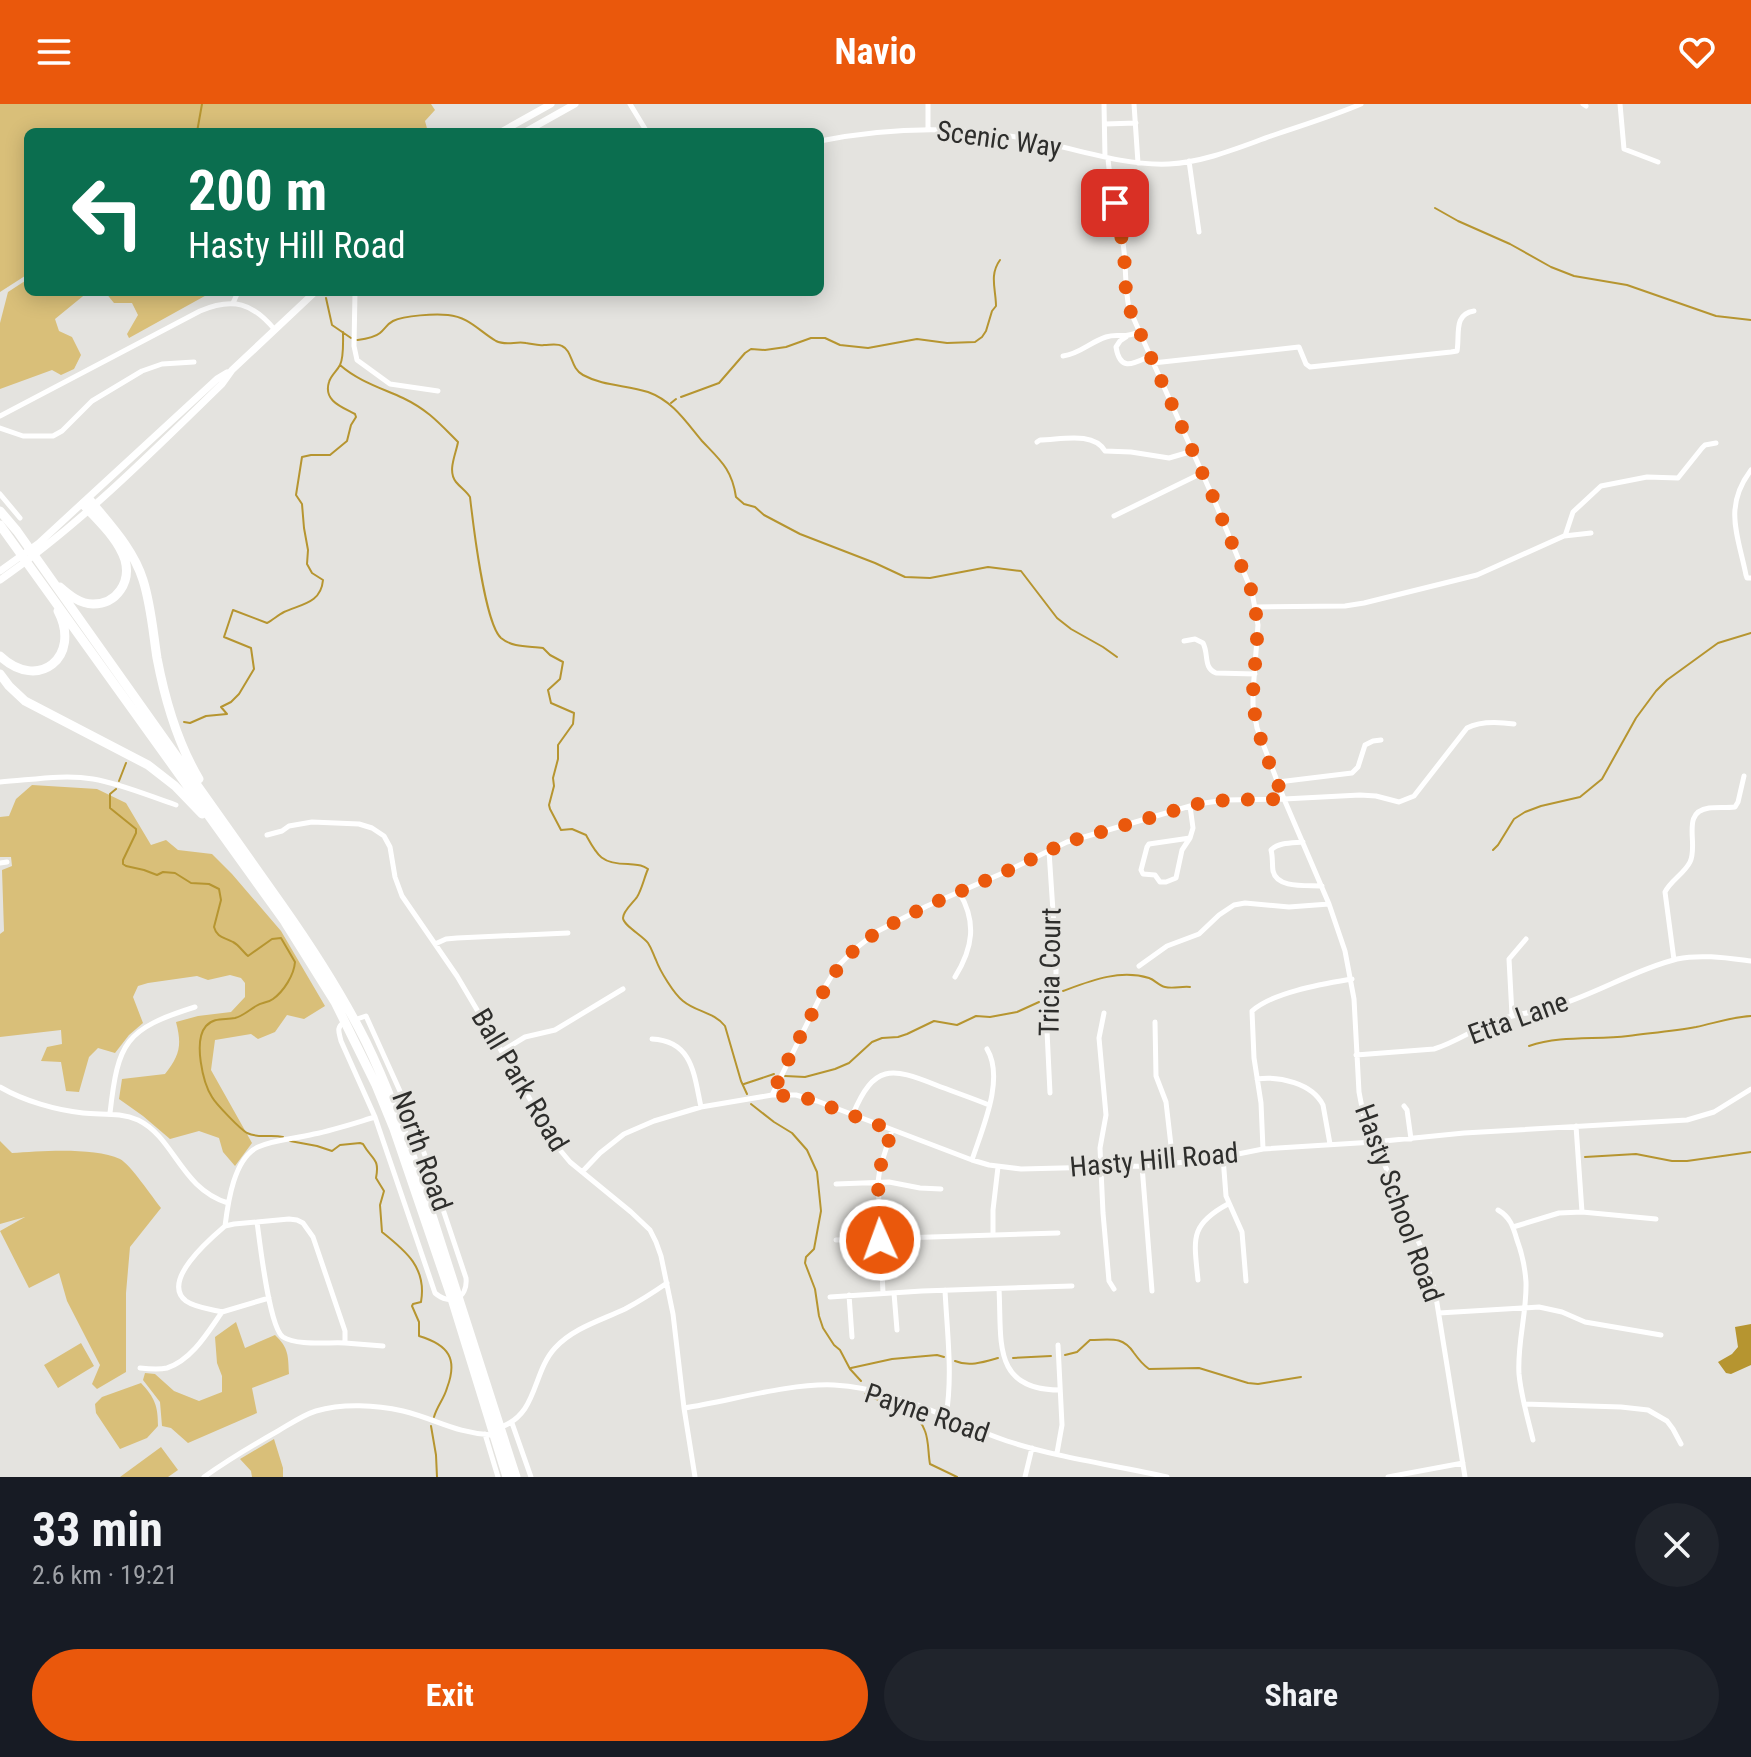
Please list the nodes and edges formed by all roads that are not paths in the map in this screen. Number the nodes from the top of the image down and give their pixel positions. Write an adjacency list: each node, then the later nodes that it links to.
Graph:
1 (551, 104): 11 (main road)
2 (575, 104): 12 (main road)
3 (630, 104): 13 (street)
4 (928, 104): 14 (street)
5 (1104, 104): 10 (street, Hasty School Road)
6 (1134, 104): 9 (street)
7 (1361, 104): 17 (street, Scenic Way)
8 (1620, 104): 18 (street)
9 (1136, 123): 10 (street); 19 (street)
10 (1105, 124): 16 (street, Hasty School Road)
11 (508, 128)
12 (532, 128)
13 (645, 128)
14 (928, 129): 15 (street, Scenic Way); 16 (street, Scenic Way)
15 (824, 140)
16 (1106, 157): 19 (street, Scenic Way); 27 (street, Hasty School Road)
17 (1189, 161): 19 (street, Scenic Way); 20 (street)
18 (1658, 162)
19 (1138, 163)
20 (1199, 232)
21 (236, 296): 24 (street)
22 (311, 296): 26 (main road)
23 (355, 296): 32 (street)
24 (233, 303): 26 (street); 33 (street)
25 (1474, 311): 30 (street)
26 (275, 330): 41 (main road)
27 (1138, 332): 28 (street); 30 (street, Hasty School Road)
28 (1127, 337): 29 (street); 30 (street)
29 (1063, 356)
30 (1151, 360): 37 (street, Hasty School Road)
31 (194, 362): 34 (street)
32 (438, 391)
33 (0, 416)
34 (0, 428)
35 (1037, 442): 37 (street)
36 (1716, 443): 47 (street)
37 (1193, 451): 39 (street, Hasty School Road)
38 (1751, 470): 51 (street)
39 (1202, 473): 43 (street); 54 (street, Hasty School Road)
40 (0, 494): 44 (street)
41 (89, 505): 48 (main road); 50 (highway); 67 (highway)
42 (0, 511): 50 (highway)
43 (1114, 516)
44 (20, 518)
45 (0, 525): 53 (highway)
46 (1591, 533): 47 (street)
47 (1564, 536): 54 (street)
48 (16, 565): 49 (main road); 52 (main road)
49 (0, 571)
50 (47, 573): 67 (highway)
51 (1749, 578)
52 (0, 580)
53 (48, 590): 56 (highway); 71 (highway)
54 (1256, 607): 58 (street, Hasty School Road)
55 (1184, 641): 58 (street)
56 (0, 656)
57 (0, 674): 71 (highway)
58 (1255, 674): 63 (street, Hasty School Road)
59 (1514, 724): 64 (street)
60 (1381, 740): 63 (street)
61 (1744, 776): 79 (street)
62 (0, 782): 65 (street)
63 (1278, 782): 64 (street, Hasty School Road)
64 (1284, 799): 66 (street); 70 (street, Hasty School Road)
65 (176, 805)
66 (1190, 806): 69 (street); 72 (street)
67 (230, 830): 88 (highway)
68 (267, 835): 78 (street, Ball Park Road)
69 (1190, 838): 69 (street)
70 (1303, 842): 73 (street, Hasty School Road); 73 (street)
71 (230, 845): 88 (highway)
72 (1049, 851): 74 (street); 97 (street, Tricia Court)
73 (1322, 886): 75 (street, Hasty School Road)
74 (959, 892): 82 (street); 98 (street)
75 (1329, 904): 81 (street); 83 (street, Hasty School Road)
76 (568, 933): 78 (street)
77 (1526, 939): 87 (street)
78 (435, 944): 92 (street, Ball Park Road)
79 (1674, 960): 80 (street, Etta Lane); 87 (street, Etta Lane)
80 (1751, 961)
81 (1139, 966)
82 (955, 977)
83 (1352, 979): 93 (street, Hasty School Road); 94 (street)
84 (623, 989): 92 (street)
85 (195, 1007): 102 (street)
86 (1104, 1013): 116 (street)
87 (1512, 1015): 93 (street, Etta Lane)
88 (350, 1021): 104 (street); 146 (highway)
89 (1155, 1022): 113 (street)
90 (652, 1039): 101 (street)
91 (987, 1049): 99 (street)
92 (502, 1051): 117 (street, Ball Park Road)
93 (1356, 1055): 108 (street, Hasty School Road)
94 (1257, 1079): 109 (street); 110 (street)
95 (0, 1087): 102 (street)
96 (1751, 1089): 105 (street, Hasty Hill Road)
97 (1050, 1093)
98 (772, 1095): 101 (street, Hasty Hill Road); 103 (street, Hasty Hill Road)
99 (989, 1105): 103 (street); 112 (street)
100 (1404, 1106): 107 (street)
101 (701, 1107): 117 (street, Hasty Hill Road)
102 (110, 1113): 121 (street)
103 (853, 1114): 106 (street, Hasty Hill Road)
104 (375, 1117): 121 (street); 146 (street)
105 (1576, 1126): 107 (street, Hasty Hill Road); 124 (street)
106 (892, 1130): 112 (street, Hasty Hill Road); 118 (street)
107 (1411, 1139): 108 (street, Hasty Hill Road)
108 (1374, 1142): 109 (street, Hasty Hill Road); 149 (street, Hasty School Road)
109 (1330, 1144): 110 (street, Hasty Hill Road)
110 (1263, 1149): 111 (street, Hasty Hill Road)
111 (1223, 1157): 113 (street, Hasty Hill Road); 122 (street)
112 (972, 1160): 115 (street, Hasty Hill Road)
113 (1173, 1163): 114 (street, Hasty Hill Road)
114 (1142, 1166): 116 (street, Hasty Hill Road); 140 (street)
115 (998, 1167): 116 (street, Hasty Hill Road); 130 (street)
116 (1101, 1168): 138 (street)
117 (582, 1172): 135 (street, Ball Park Road)
118 (878, 1182): 119 (street); 120 (street); 132 (street)
119 (836, 1184)
120 (941, 1189)
121 (228, 1203): 127 (street)
122 (1228, 1204): 133 (street); 134 (street)
123 (1498, 1210): 128 (street)
124 (1582, 1212): 125 (street); 128 (street)
125 (1656, 1219)
126 (257, 1222): 127 (street); 145 (street); 153 (street)
127 (225, 1226): 148 (street)
128 (1513, 1227): 147 (street)
129 (1058, 1233): 130 (street)
130 (993, 1235): 132 (street)
131 (836, 1240): 132 (street)
132 (880, 1240): 141 (street)
133 (1198, 1280)
134 (1246, 1281)
135 (667, 1283): 160 (street, Ball Park Road); 162 (street)
136 (1072, 1286): 137 (street)
137 (999, 1289): 139 (street); 157 (street)
138 (1114, 1289)
139 (945, 1290): 142 (street); 161 (street)
140 (1152, 1291)
141 (883, 1293): 142 (street); 143 (street)
142 (894, 1293): 150 (street)
143 (849, 1295): 144 (street); 152 (street)
144 (830, 1297)
145 (269, 1298): 148 (street); 153 (street)
146 (455, 1298): 158 (highway); 163 (highway)
147 (1524, 1307): 149 (street); 151 (street); 159 (street)
148 (222, 1312): 156 (street)
149 (1439, 1313): 170 (street, Hasty School Road)
150 (897, 1330)
151 (1661, 1335)
152 (852, 1337)
153 (345, 1343): 155 (street)
154 (1058, 1345): 157 (street)
155 (383, 1346)
156 (140, 1368)
157 (1060, 1390): 168 (street)
158 (481, 1393): 163 (highway); 164 (highway)
159 (1524, 1404): 165 (street); 166 (street)
160 (684, 1408): 161 (street, Payne Road); 176 (street, Ball Park Road)
161 (946, 1416): 167 (street, Payne Road)
162 (512, 1423): 163 (street); 175 (street)
163 (501, 1427): 169 (highway)
164 (489, 1435): 169 (highway); 171 (street); 172 (street); 173 (highway)
165 (1533, 1440)
166 (1681, 1444)
167 (1032, 1448): 168 (street, Payne Road); 177 (street)
168 (1057, 1453): 178 (street, Payne Road)
169 (510, 1459): 174 (highway)
170 (1463, 1463): 179 (street); 180 (street, Hasty School Road)
171 (204, 1477)
172 (498, 1477)
173 (507, 1477)
174 (516, 1477)
175 (531, 1477)
176 (695, 1477)
177 (1025, 1477)
178 (1167, 1477)
179 (1388, 1477)
180 (1465, 1477)

